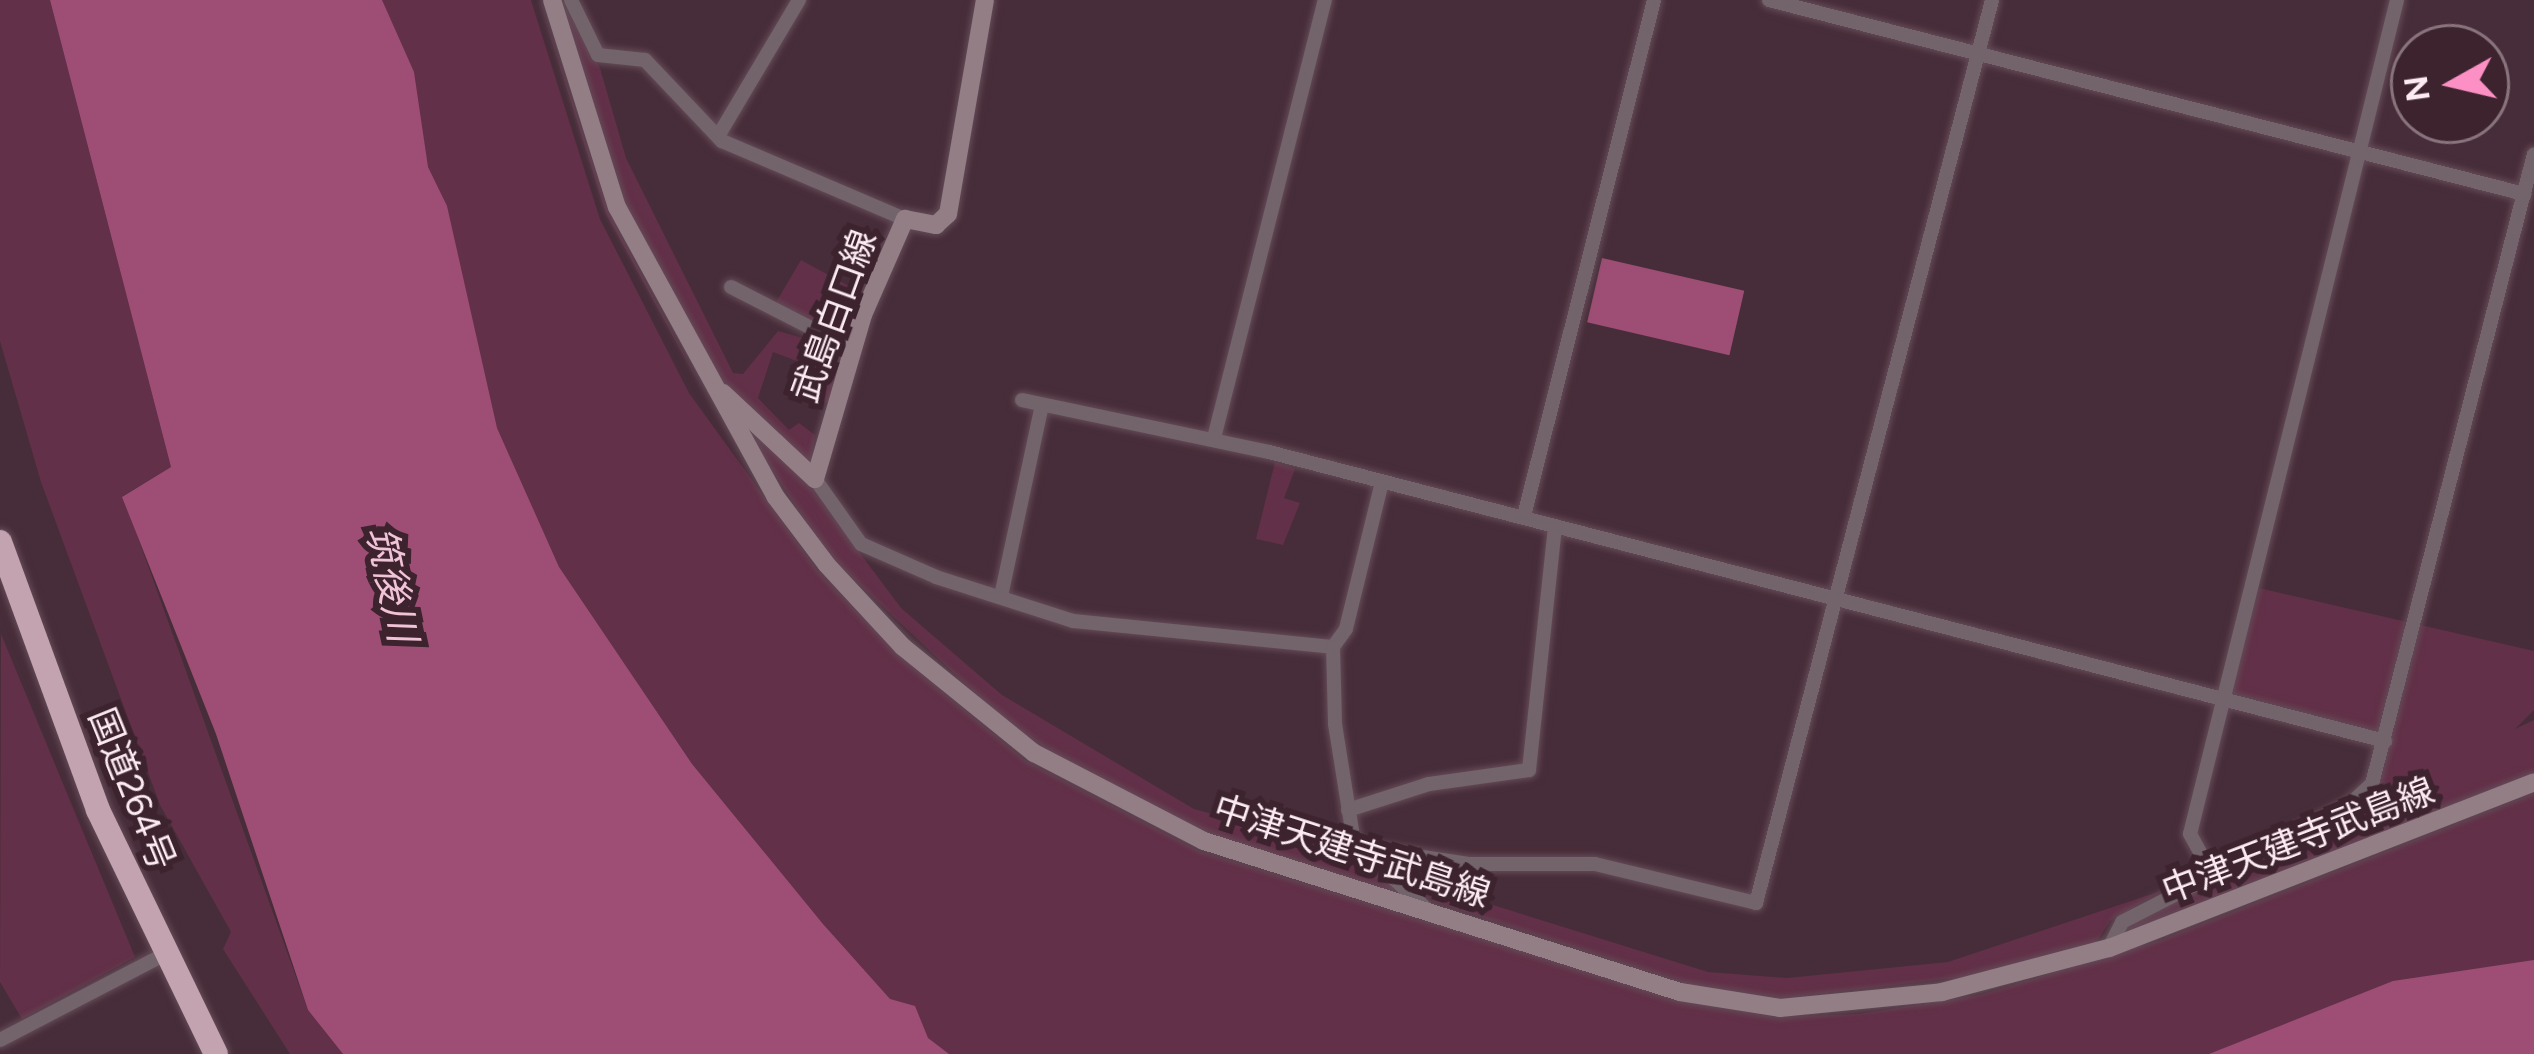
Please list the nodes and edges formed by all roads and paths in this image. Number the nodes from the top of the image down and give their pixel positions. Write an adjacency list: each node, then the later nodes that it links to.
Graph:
1 (552, 0): 18 (main road, 中津天建寺武島線)
2 (571, 0): 11 (street)
3 (799, 0): 11 (street)
4 (985, 0): 15 (main road, 武島白口線)
5 (1325, 0): 21 (street)
6 (1654, 0): 24 (street)
7 (1769, 0): 10 (street)
8 (1992, 0): 10 (street)
9 (2397, 0): 13 (street)
10 (1978, 54): 13 (street); 28 (street)
11 (720, 133): 15 (street)
12 (2534, 154): 14 (street)
13 (2358, 155): 14 (street); 30 (street)
14 (2524, 194): 31 (street)
15 (904, 219): 17 (main road, 武島白口線)
16 (731, 287): 17 (street)
17 (851, 350): 22 (main road, 武島白口線)
18 (706, 377): 22 (main road, 武島白口線); 36 (main road, 中津天建寺武島線)
19 (1022, 400): 20 (street)
20 (1042, 405): 21 (street); 27 (street)
21 (1214, 438): 23 (street)
22 (815, 479): 27 (street)
23 (1382, 482): 24 (street); 29 (street)
24 (1524, 516): 25 (street)
25 (1555, 527): 28 (street); 33 (street)
26 (0, 542): 38 (highway, 国道264号)
27 (1000, 596): 29 (street)
28 (1836, 597): 30 (street); 34 (street)
29 (1333, 647): 33 (street)
30 (2221, 698): 31 (street); 35 (street)
31 (2386, 741): 35 (street)
32 (2534, 782): 37 (main road, 中津天建寺武島線)
33 (1348, 810): 34 (street)
34 (1357, 848): 36 (street)
35 (2212, 874): 37 (street)
36 (1431, 913): 37 (main road, 中津天建寺武島線)
37 (2109, 948)
38 (163, 955): 39 (street); 40 (highway, 国道264号)
39 (0, 1040)
40 (216, 1054)

